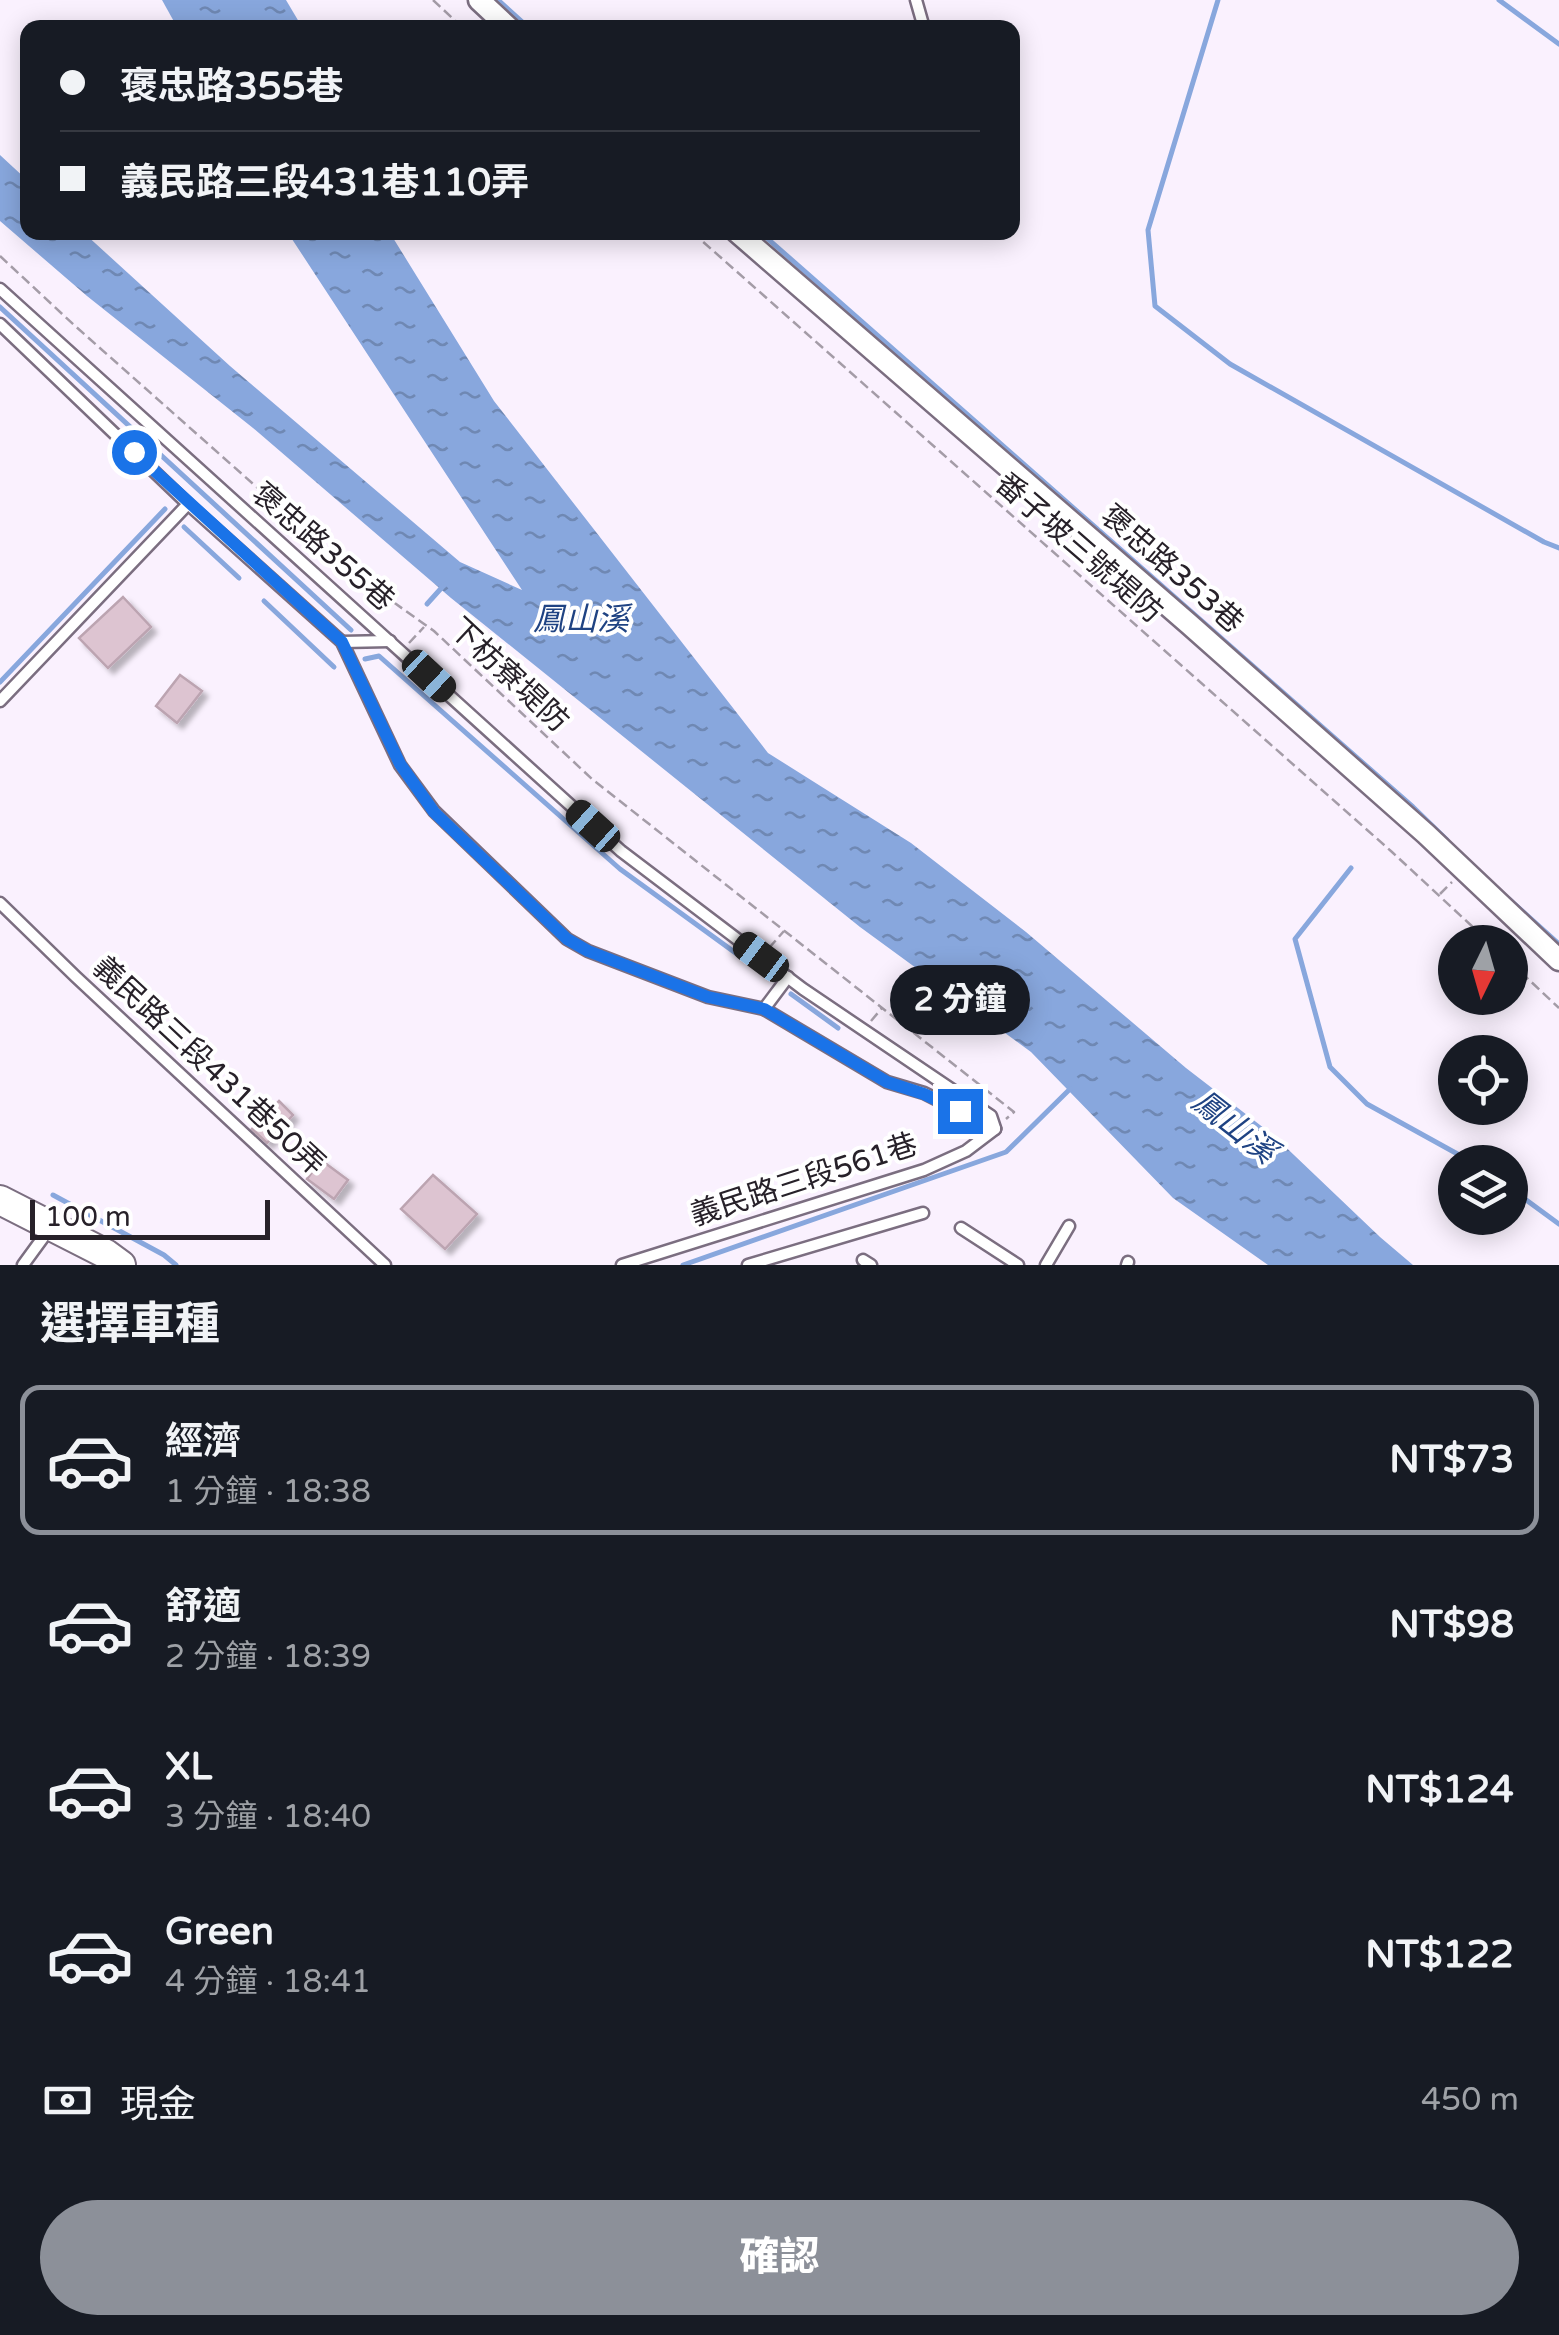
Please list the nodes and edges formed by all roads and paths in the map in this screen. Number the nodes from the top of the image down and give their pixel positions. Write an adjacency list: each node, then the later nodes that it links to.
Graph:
1 (433, 0): 3 (path)
2 (478, 0): 4 (street)
3 (454, 20)
4 (501, 20)
5 (701, 240): 19 (path, 番子坡三號堤防)
6 (746, 240): 22 (street, 褒忠路353巷)
7 (0, 256): 8 (path, 下枋寮堤防)
8 (4, 260): 9 (path); 13 (path, 下枋寮堤防)
9 (0, 265)
10 (0, 289): 14 (lane, 褒忠路355巷)
11 (0, 324): 12 (lane)
12 (188, 504): 15 (lane); 17 (lane)
13 (425, 625): 16 (path); 20 (path, 下枋寮堤防)
14 (390, 641): 15 (lane); 16 (lane, 褒忠路355巷)
15 (342, 642): 27 (lane)
16 (402, 652): 21 (lane, 褒忠路355巷)
17 (0, 701)
18 (0, 902): 38 (lane, 義民路三段431巷50弄)
19 (1471, 925)
20 (785, 930): 21 (path); 25 (path, 下枋寮堤防)
21 (761, 957): 23 (lane, 褒忠路355巷)
22 (1559, 960)
23 (788, 977): 27 (lane); 28 (lane, 褒忠路355巷)
24 (1528, 979): 26 (path)
25 (883, 1006): 28 (path); 29 (path, 下枋寮堤防)
26 (1559, 1008)
27 (764, 1009): 30 (lane)
28 (864, 1030): 30 (lane, 褒忠路355巷)
29 (1005, 1107)
30 (995, 1129): 39 (lane, 義民路三段561巷)
31 (0, 1200): 34 (main road)
32 (924, 1213): 40 (lane)
33 (1069, 1226): 42 (lane)
34 (50, 1227): 36 (lane); 37 (main road)
35 (961, 1228): 41 (lane)
36 (22, 1265)
37 (122, 1265)
38 (385, 1265)
39 (622, 1265)
40 (748, 1265)
41 (1018, 1265)
42 (1046, 1265)

